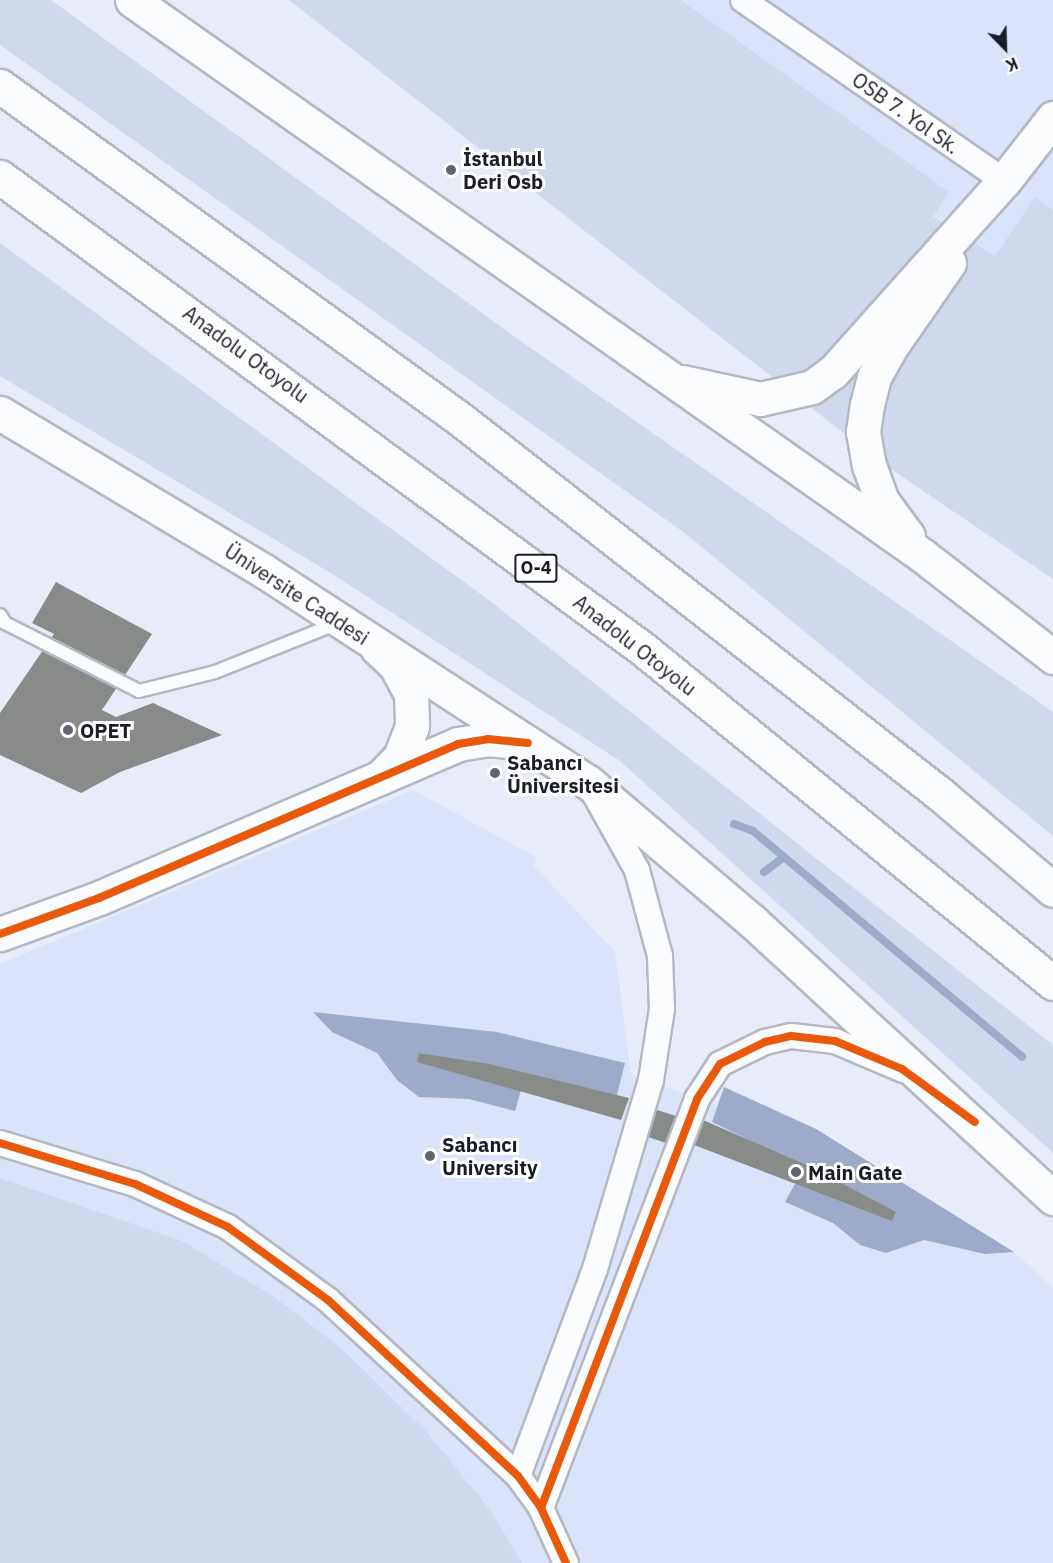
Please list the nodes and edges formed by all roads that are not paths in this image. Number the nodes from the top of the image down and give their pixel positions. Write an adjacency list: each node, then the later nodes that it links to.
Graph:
1 (132, 0): 7 (main road)
2 (743, 0): 6 (street, OSB 7. Yol Sk.)
3 (0, 86): 16 (main road)
4 (1053, 118): 6 (main road)
5 (0, 177): 18 (main road, Anadolu Otoyolu / O-4)
6 (1004, 181): 7 (main road); 9 (main road)
7 (655, 372): 9 (main road)
8 (0, 413): 11 (main road, Üniversite Caddesi)
9 (923, 556): 12 (main road)
10 (0, 615): 11 (lane)
11 (353, 629): 13 (main road, Üniversite Caddesi); 14 (main road)
12 (1053, 657)
13 (528, 743): 14 (main road); 15 (main road, Üniversite Caddesi)
14 (377, 782): 17 (main road)
15 (588, 782): 19 (main road, Üniversite Caddesi); 22 (street)
16 (1053, 891)
17 (0, 934)
18 (1053, 983)
19 (975, 1122): 21 (main road, Üniversite Caddesi); 23 (street)
20 (0, 1143): 22 (street)
21 (1053, 1198)
22 (518, 1476): 23 (street)
23 (541, 1508): 24 (street)
24 (566, 1563)

